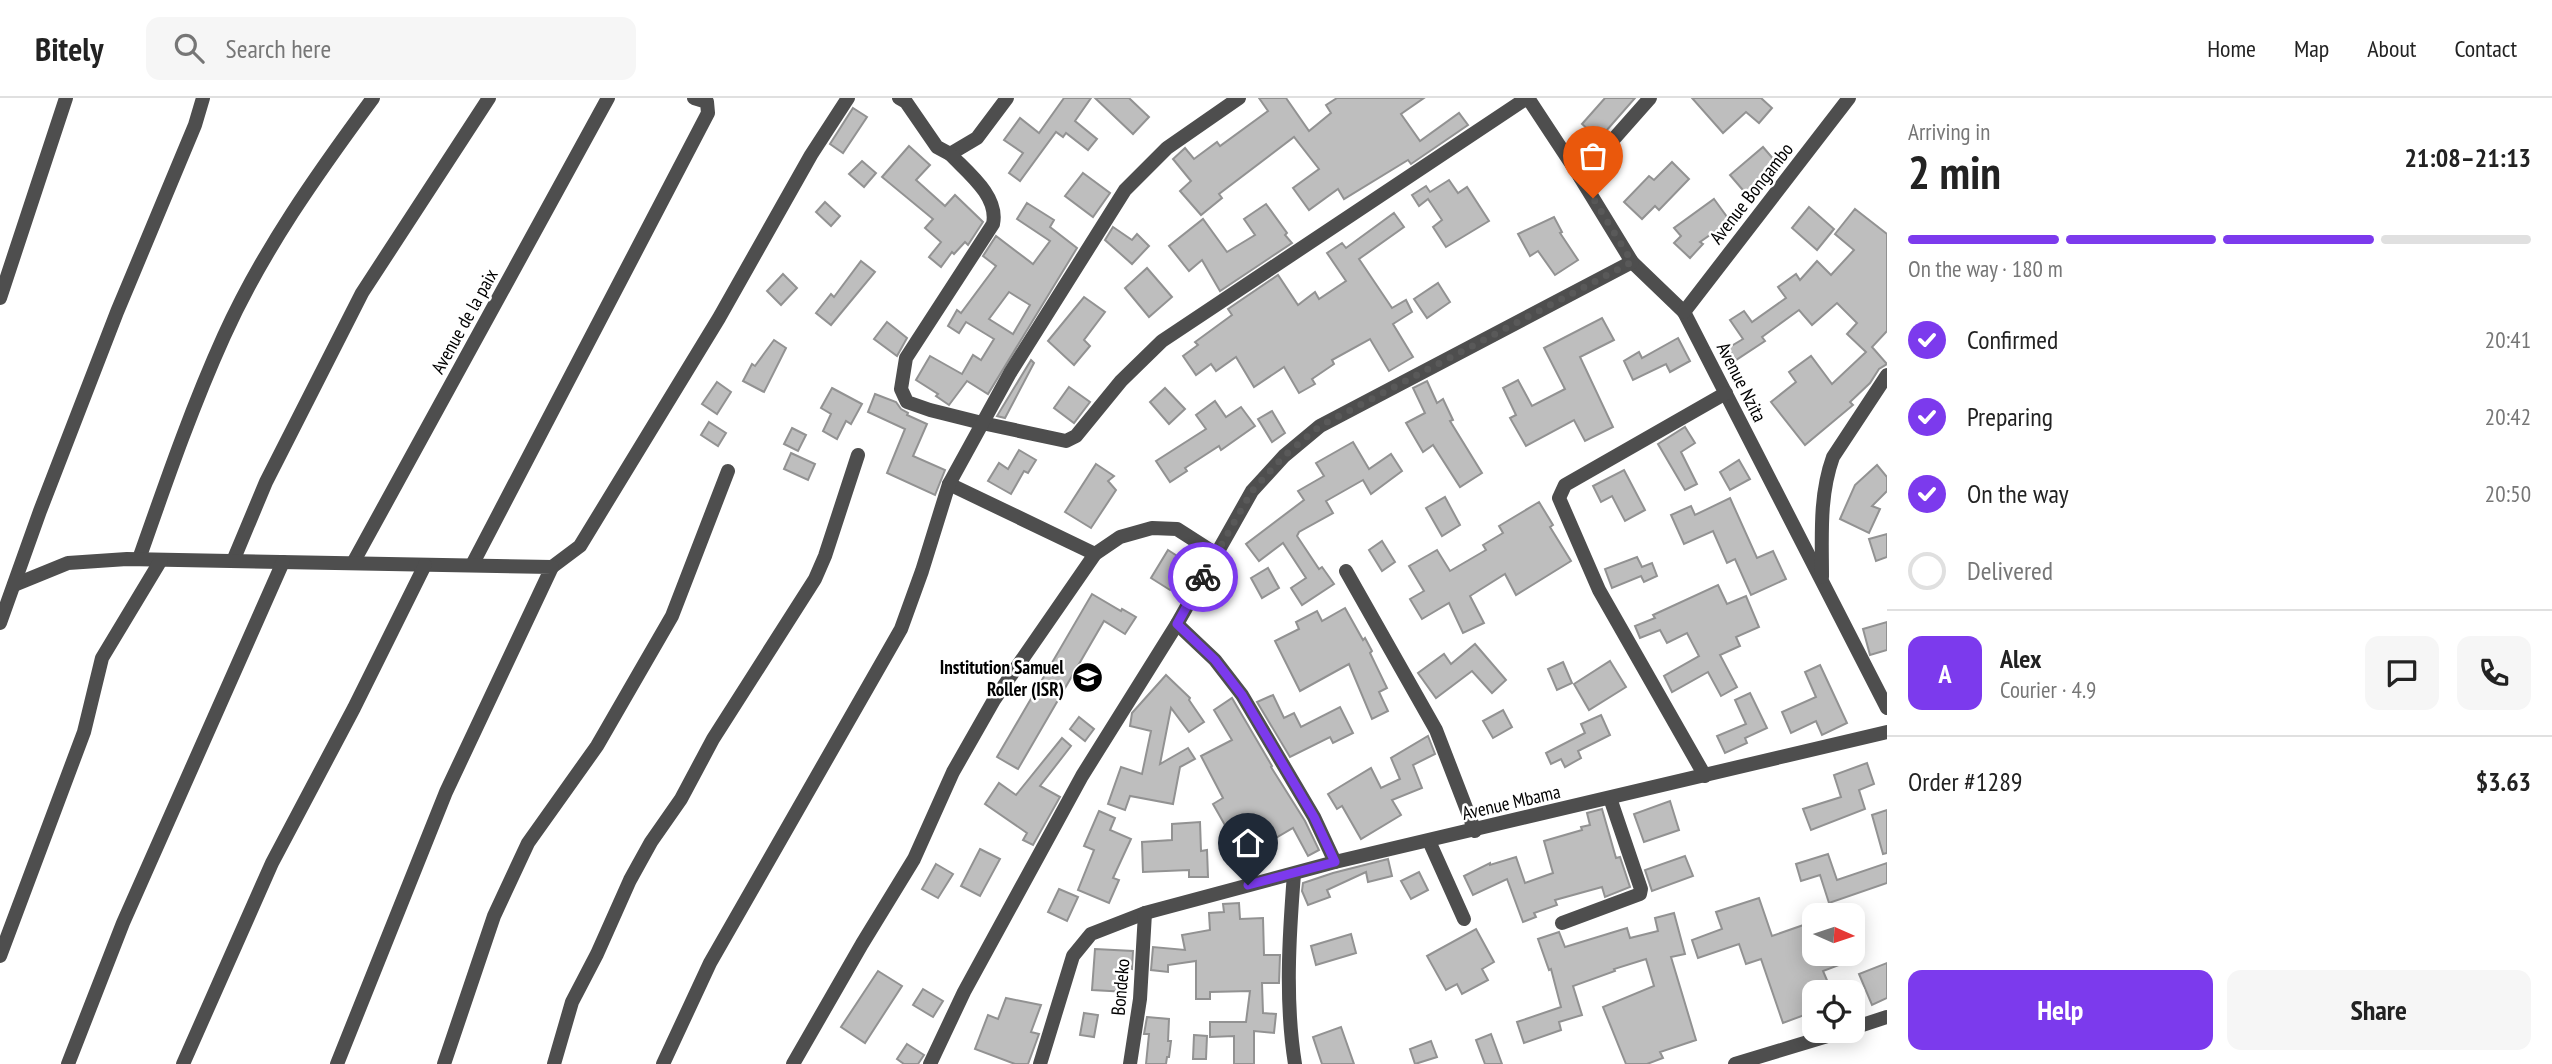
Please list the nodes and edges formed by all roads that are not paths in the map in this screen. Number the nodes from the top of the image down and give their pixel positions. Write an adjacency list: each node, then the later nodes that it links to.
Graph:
1 (66, 98): 17 (street)
2 (203, 98): 37 (street)
3 (373, 98): 27 (street)
4 (489, 98): 29 (street)
5 (608, 98): 31 (street, Avenue de la paix)
6 (694, 98): 33 (street)
7 (848, 98): 34 (street)
8 (899, 98): 14 (street)
9 (1007, 98): 14 (street)
10 (1239, 98): 21 (street)
11 (1527, 98): 15 (street, Avenue Nzita); 21 (street)
12 (1650, 98): 15 (street)
13 (1849, 98): 18 (street, Avenue Bongambo)
14 (950, 153): 21 (street)
15 (1580, 177): 16 (street, Avenue Nzita)
16 (1632, 262): 18 (street, Avenue Nzita); 26 (street)
17 (0, 298)
18 (1685, 312): 20 (street, Avenue Nzita)
19 (1887, 375): 36 (street)
20 (1726, 393): 36 (street, Avenue Nzita); 42 (street)
21 (982, 423): 24 (street)
22 (858, 455): 59 (street)
23 (727, 471): 58 (street)
24 (948, 484): 25 (street); 60 (street)
25 (1095, 554): 26 (street); 61 (street)
26 (1216, 554): 39 (street)
27 (139, 559): 28 (street); 37 (street)
28 (161, 560): 29 (street); 51 (street)
29 (233, 561): 30 (street)
30 (283, 562): 31 (street); 55 (street)
31 (353, 563): 32 (street)
32 (425, 565): 33 (street); 56 (street)
33 (472, 565): 34 (street)
34 (552, 567): 57 (street)
35 (1346, 571): 44 (street)
36 (1822, 581): 40 (street, Avenue Nzita)
37 (14, 585): 38 (street)
38 (0, 623)
39 (1177, 624): 46 (street); 62 (street)
40 (1887, 708)
41 (1887, 732): 42 (street, Avenue Mbama)
42 (1705, 776): 43 (street, Avenue Mbama)
43 (1610, 798): 44 (street, Avenue Mbama); 50 (street)
44 (1475, 831): 45 (street, Avenue Mbama)
45 (1429, 841): 46 (street, Avenue Mbama); 49 (street)
46 (1335, 862): 47 (street, Avenue Mbama)
47 (1294, 874): 48 (street, Avenue Mbama); 65 (street)
48 (1145, 912): 63 (street, Avenue Mbama); 64 (street, Bondeko)
49 (1464, 919)
50 (1562, 923)
51 (0, 956)
52 (1887, 1017): 53 (street)
53 (1865, 1024)
54 (1804, 1043): 66 (street)
55 (68, 1064)
56 (183, 1064)
57 (337, 1064)
58 (444, 1064)
59 (554, 1064)
60 (663, 1064)
61 (793, 1064)
62 (930, 1064)
63 (1040, 1064)
64 (1130, 1064)
65 (1294, 1064)
66 (1735, 1064)

